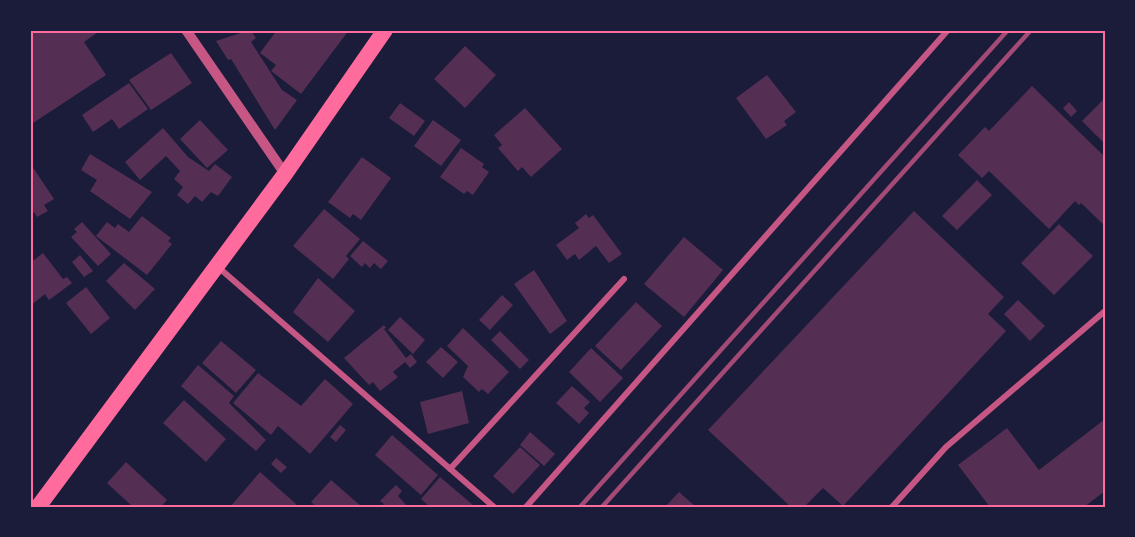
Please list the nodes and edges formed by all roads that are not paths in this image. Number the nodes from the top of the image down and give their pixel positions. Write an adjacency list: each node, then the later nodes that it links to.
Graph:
1 (186, 30): 4 (street)
2 (385, 30): 4 (highway)
3 (948, 30): 11 (street)
4 (285, 174): 5 (highway)
5 (217, 267): 8 (street); 9 (highway)
6 (624, 279): 8 (street)
7 (1105, 311): 12 (street)
8 (450, 469): 10 (street)
9 (38, 507)
10 (495, 507)
11 (526, 507)
12 (892, 507)

